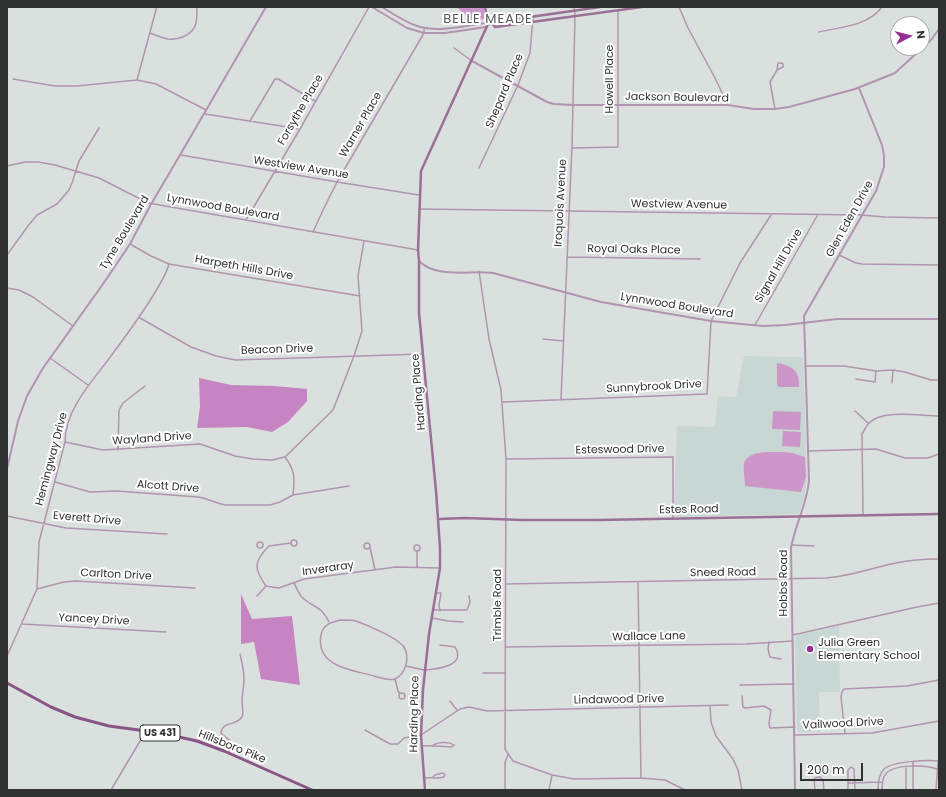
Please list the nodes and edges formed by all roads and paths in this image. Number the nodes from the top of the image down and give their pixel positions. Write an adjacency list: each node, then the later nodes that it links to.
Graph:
1 (156, 7): 21 (street)
2 (197, 7): 21 (street)
3 (266, 7): 35 (street, Tyne Boulevard)
4 (370, 7): 22 (street); 30 (street, Forsythe Place)
5 (382, 7): 18 (street)
6 (485, 7): 16 (main road)
7 (600, 7): 11 (main road)
8 (642, 7): 12 (main road)
9 (679, 7): 33 (street)
10 (882, 7): 20 (street)
11 (574, 9): 13 (street, Iroquois Avenue); 14 (main road)
12 (618, 9): 13 (main road); 32 (street, Howell Place)
13 (575, 15): 15 (main road); 31 (street, Iroquois Avenue)
14 (533, 16): 15 (street, Shepard Place); 17 (main road)
15 (534, 21): 17 (main road); 28 (street, Shepard Place)
16 (488, 24): 17 (main road); 18 (street); 22 (street); 24 (main road, Harding Place)
17 (493, 24)
18 (424, 28): 22 (street)
19 (939, 29): 29 (street, Jackson Boulevard)
20 (819, 32)
21 (150, 33): 27 (street)
22 (424, 33): 46 (street, Warner Place)
23 (454, 48): 24 (street, Jackson Boulevard)
24 (472, 61): 28 (street, Jackson Boulevard); 47 (main road, Harding Place)
25 (777, 70): 34 (street)
26 (13, 79): 27 (street)
27 (137, 80): 35 (street)
28 (518, 85): 31 (street, Jackson Boulevard); 43 (street, Shepard Place)
29 (859, 88): 34 (street, Jackson Boulevard); 52 (street, Glen Eden Drive)
30 (315, 101): 37 (street); 39 (street, Forsythe Place)
31 (573, 105): 32 (street, Jackson Boulevard); 40 (street, Iroquois Avenue)
32 (618, 105): 33 (street, Jackson Boulevard); 40 (street, Howell Place)
33 (728, 105): 34 (street, Jackson Boulevard)
34 (775, 109)
35 (206, 110): 36 (street, Tyne Boulevard)
36 (204, 114): 37 (street); 41 (street, Tyne Boulevard)
37 (250, 121): 39 (street)
38 (99, 128): 44 (street)
39 (300, 129): 45 (street, Forsythe Place)
40 (572, 148): 50 (street, Iroquois Avenue)
41 (180, 155): 45 (street, Westview Avenue); 48 (street, Tyne Boulevard)
42 (7, 166): 44 (street, Lynnwood Boulevard)
43 (480, 168)
44 (76, 171): 48 (street, Lynnwood Boulevard); 60 (street)
45 (275, 172): 46 (street, Westview Avenue); 55 (street, Forsythe Place)
46 (337, 182): 47 (street, Westview Avenue); 56 (street, Warner Place)
47 (419, 195): 49 (main road, Harding Place)
48 (152, 203): 55 (street, Lynnwood Boulevard); 58 (street, Tyne Boulevard)
49 (419, 209): 50 (street, Westview Avenue); 59 (main road, Harding Place)
50 (569, 211): 51 (street, Westview Avenue); 62 (street, Iroquois Avenue)
51 (771, 215): 53 (street, Westview Avenue); 73 (street, Sunnybrook Drive)
52 (861, 215): 53 (street, Westview Avenue); 54 (street, Westview Avenue); 61 (street, Glen Eden Drive)
53 (817, 216): 75 (street, Signal Hill Drive)
54 (939, 218)
55 (246, 220): 56 (street, Lynnwood Boulevard)
56 (313, 232): 57 (street, Lynnwood Boulevard)
57 (364, 241): 59 (street, Lynnwood Boulevard); 70 (street)
58 (130, 244): 65 (street, Harpeth Hills Drive); 76 (street, Tyne Boulevard)
59 (418, 250): 64 (main road, Harding Place)
60 (7, 255)
61 (839, 255): 66 (street); 74 (street, Glen Eden Drive)
62 (567, 257): 63 (street, Royal Oaks Place); 69 (street, Iroquois Avenue)
63 (700, 259)
64 (419, 261): 67 (street, Lynnwood Boulevard); 80 (main road, Harding Place)
65 (169, 264): 70 (street, Harpeth Hills Drive); 71 (street, Hemingway Drive)
66 (939, 265)
67 (479, 271): 69 (street, Lynnwood Boulevard); 92 (street, Trimble Road)
68 (7, 288): 76 (street)
69 (566, 292): 73 (street, Lynnwood Boulevard); 79 (street, Iroquois Avenue)
70 (360, 296): 81 (street)
71 (140, 318): 81 (street, Beacon Drive); 89 (street, Hemingway Drive)
72 (939, 320): 74 (street, Lynnwood Boulevard)
73 (711, 321): 75 (street, Lynnwood Boulevard); 91 (street, Sunnybrook Drive)
74 (804, 323): 75 (street, Lynnwood Boulevard); 77 (street, Glen Eden Drive)
75 (755, 325)
76 (73, 326): 82 (street, Tyne Boulevard)
77 (804, 331): 83 (street, Hobbs Road)
78 (543, 339): 79 (street)
79 (563, 341): 91 (street, Iroquois Avenue)
80 (424, 354): 81 (street, Beacon Drive); 111 (main road, Harding Place)
81 (354, 356): 101 (street)
82 (50, 358): 89 (street); 103 (street, Tyne Boulevard)
83 (805, 366): 85 (street); 99 (street, Hobbs Road)
84 (892, 370): 85 (street); 87 (street); 88 (street)
85 (876, 371): 86 (street)
86 (856, 379)
87 (939, 380)
88 (892, 383)
89 (88, 386): 96 (street, Hemingway Drive)
90 (145, 386): 98 (street)
91 (561, 399): 92 (street, Sunnybrook Drive)
92 (503, 402): 102 (street, Trimble Road)
93 (855, 411): 95 (street)
94 (939, 416): 95 (street)
95 (868, 423): 97 (street)
96 (65, 442): 98 (street, Wayland Drive); 104 (street, Hemingway Drive)
97 (862, 449): 99 (street); 100 (street); 108 (street)
98 (118, 450): 101 (street, Wayland Drive)
99 (808, 451): 110 (street, Hobbs Road)
100 (939, 454)
101 (285, 457): 106 (street)
102 (506, 459): 112 (street, Trimble Road); 113 (street, Esteswood Drive)
103 (7, 469)
104 (54, 482): 106 (street, Alcott Drive); 114 (street, Hemingway Drive)
105 (349, 486): 106 (street, Alcott Drive)
106 (293, 495)
107 (939, 514): 108 (main road, Estes Road)
108 (863, 515): 110 (main road, Estes Road)
109 (7, 516): 114 (street, Everett Drive)
110 (801, 516): 113 (main road, Estes Road); 117 (street, Hobbs Road)
111 (439, 519): 112 (main road, Estes Road); 125 (main road, Harding Place)
112 (506, 519): 113 (main road, Estes Road); 130 (street, Trimble Road)
113 (673, 519)
114 (44, 523): 115 (street, Everett Drive); 133 (street, Hemingway Drive)
115 (167, 534)
116 (291, 543): 121 (street)
117 (792, 545): 118 (street); 127 (street, Hobbs Road)
118 (814, 546)
119 (262, 547): 121 (street)
120 (370, 547): 126 (street)
121 (265, 550): 131 (street)
122 (417, 550): 124 (street)
123 (939, 559): 127 (street, Sneed Road)
124 (417, 566): 125 (street, Inveraray); 126 (street, Inveraray)
125 (440, 568): 134 (main road, Harding Place)
126 (375, 570): 129 (street, Inveraray)
127 (792, 579): 128 (street, Sneed Road); 145 (street, Hobbs Road)
128 (638, 582): 130 (street, Sneed Road); 149 (street)
129 (294, 583): 131 (street, Inveraray); 141 (street)
130 (506, 584): 150 (street, Trimble Road)
131 (266, 586): 135 (street)
132 (196, 588): 133 (street, Carlton Drive)
133 (37, 589): 143 (street, Hemingway Drive)
134 (436, 593): 138 (main road, Harding Place); 139 (street)
135 (257, 596)
136 (469, 596): 139 (street)
137 (939, 603): 145 (street)
138 (433, 610): 139 (street); 140 (main road, Harding Place)
139 (440, 611)
140 (432, 618): 142 (street); 155 (main road, Harding Place)
141 (329, 622): 154 (street); 158 (street)
142 (463, 622)
143 (22, 624): 144 (street, Yancey Drive); 152 (street, Hemingway Drive)
144 (166, 632)
145 (793, 634): 146 (street, Hobbs Road)
146 (793, 641): 147 (street, Wallace Lane); 161 (street, Hobbs Road)
147 (769, 642): 149 (street, Wallace Lane); 153 (street)
148 (440, 644): 155 (street)
149 (639, 645): 150 (street, Wallace Lane); 168 (street)
150 (505, 647): 157 (street, Trimble Road)
151 (240, 654): 180 (street)
152 (7, 656)
153 (781, 659)
154 (406, 666): 155 (street); 158 (street)
155 (424, 670): 177 (main road, Harding Place)
156 (483, 673): 157 (street)
157 (505, 673): 170 (street, Trimble Road)
158 (395, 679): 163 (street)
159 (939, 680): 175 (street)
160 (7, 683): 174 (main road, Hillsboro Pike / US 431)
161 (794, 684): 162 (street); 172 (street, Hobbs Road)
162 (740, 685)
163 (400, 694)
164 (742, 696): 172 (street)
165 (450, 701): 169 (street)
166 (728, 705): 167 (street, Lindawood Drive)
167 (710, 706): 168 (street, Lindawood Drive); 202 (street)
168 (640, 708): 170 (street, Lindawood Drive); 191 (street)
169 (457, 710): 170 (street); 177 (street)
170 (505, 710): 181 (street, Trimble Road)
171 (939, 721): 175 (street, Vailwood Drive)
172 (795, 727): 176 (street, Hobbs Road)
173 (365, 730): 177 (street)
174 (146, 731): 180 (main road, Hillsboro Pike / US 431); 196 (street)
175 (845, 733): 176 (street, Vailwood Drive)
176 (795, 734): 203 (street, Hobbs Road)
177 (422, 735): 178 (main road, Harding Place)
178 (422, 746): 179 (street); 190 (main road, Harding Place)
179 (432, 746): 179 (street)
180 (228, 753): 197 (main road, Hillsboro Pike / US 431)
181 (508, 755): 188 (street); 199 (street, Trimble Road)
182 (913, 761): 183 (street); 184 (street); 185 (street)
183 (939, 761): 187 (street)
184 (906, 763): 186 (street); 192 (street)
185 (913, 766): 186 (street); 187 (street); 211 (street)
186 (906, 767): 193 (street); 210 (street)
187 (938, 770): 212 (street)
188 (552, 775): 191 (street); 200 (street)
189 (433, 777): 189 (street); 190 (street)
190 (424, 778): 198 (main road, Harding Place)
191 (641, 778): 201 (street)
192 (878, 782): 193 (street); 195 (street); 208 (street)
193 (882, 782): 209 (street)
194 (848, 783): 195 (street); 195 (street); 206 (street)
195 (855, 783): 207 (street)
196 (112, 790)
197 (312, 790)
198 (424, 790)
199 (505, 790)
200 (549, 790)
201 (685, 790)
202 (742, 790)
203 (795, 790)
204 (815, 790): 205 (street)
205 (824, 790)
206 (848, 790)
207 (855, 790)
208 (878, 790)
209 (882, 790)
210 (906, 790)
211 (913, 790)
212 (936, 790)

